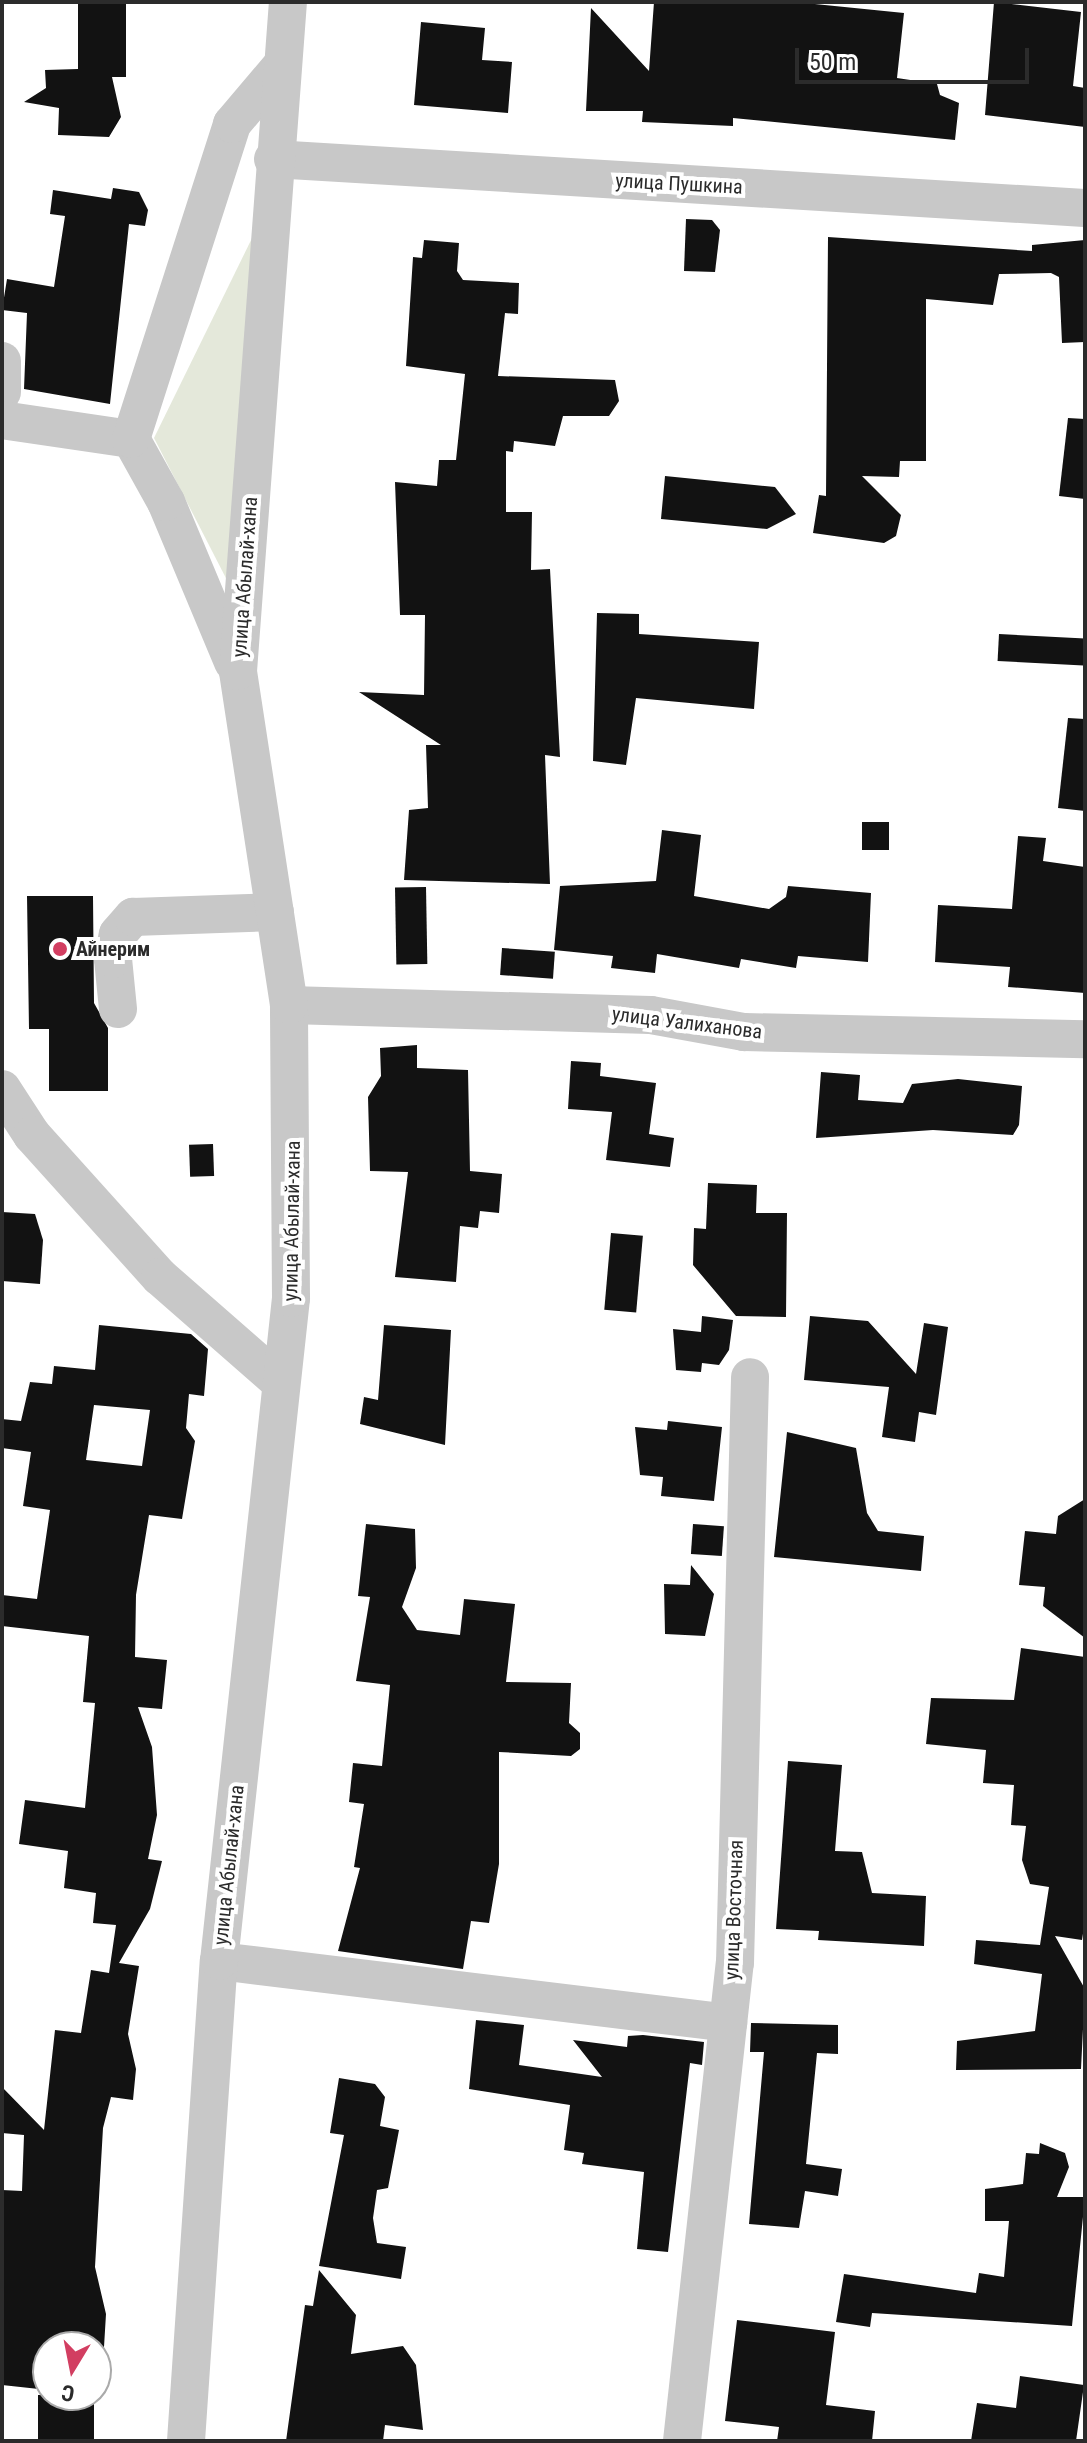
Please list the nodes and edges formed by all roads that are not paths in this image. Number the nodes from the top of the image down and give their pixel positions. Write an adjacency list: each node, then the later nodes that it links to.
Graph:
1 (288, 2): 2 (street, улица Абылай-хана)
2 (282, 65): 3 (street, улица Абылай-хана); 8 (street)
3 (273, 159): 4 (street, улица Пушкина); 9 (street, улица Абылай-хана)
4 (1085, 208)
5 (2, 361): 6 (street)
6 (2, 392)
7 (2, 420): 8 (street)
8 (131, 439): 9 (street)
9 (238, 671): 10 (street, улица Абылай-хана)
10 (275, 912): 11 (street, улица Абылай-хана); 12 (street)
11 (289, 1005): 13 (street, улица Уалиханова); 16 (street, улица Абылай-хана)
12 (118, 1009)
13 (1085, 1039)
14 (2, 1089): 16 (street)
15 (750, 1377): 18 (street, улица Восточная)
16 (280, 1382): 17 (street, улица Абылай-хана)
17 (219, 1961): 18 (street); 19 (street, улица Абылай-хана)
18 (728, 2023): 20 (street, улица Восточная)
19 (186, 2441)
20 (682, 2441)

